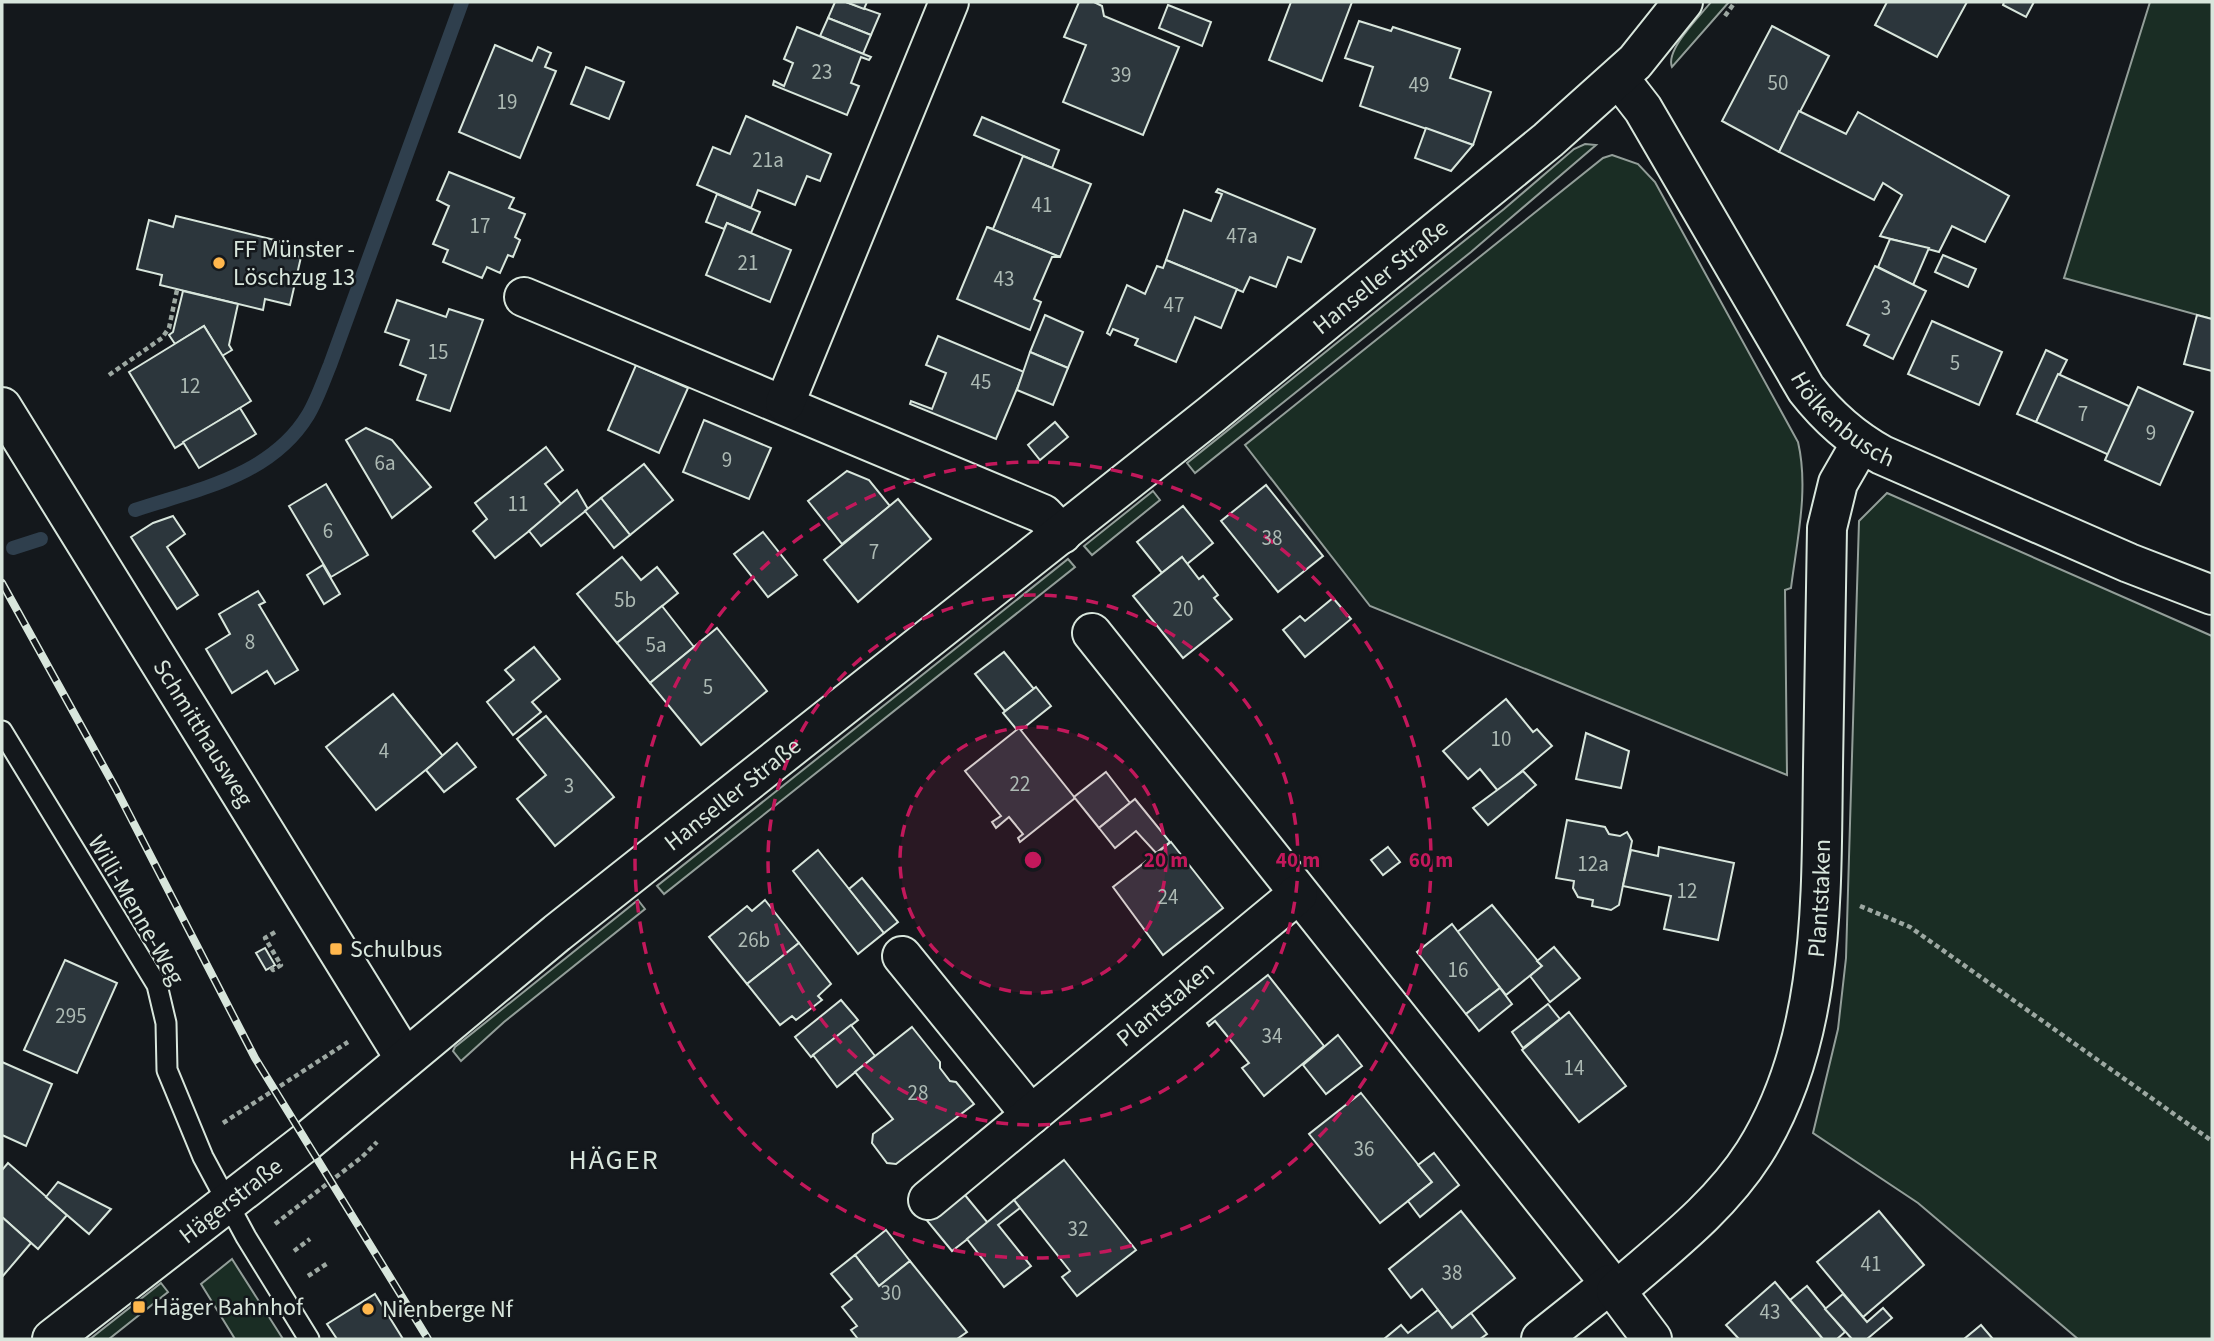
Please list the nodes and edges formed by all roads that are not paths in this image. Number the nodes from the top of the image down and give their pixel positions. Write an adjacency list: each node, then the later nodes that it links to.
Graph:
1 (949, 2): 5 (street)
2 (1683, 2): 3 (street, Hanseller Straße)
3 (1619, 78): 7 (street, Hölkenbusch); 8 (street, Hanseller Straße)
4 (524, 297): 5 (street)
5 (785, 403): 8 (street)
6 (2, 407): 14 (street, Schmitthausweg)
7 (1861, 443): 9 (street, Hölkenbusch); 18 (street, Plantstaken)
8 (1062, 534): 14 (street, Hanseller Straße)
9 (2212, 595)
10 (1092, 634): 12 (street)
11 (2, 731): 17 (lane, Willi-Menne-Weg)
12 (1298, 894): 15 (street, Plantstaken); 18 (street)
13 (902, 956): 15 (street)
14 (405, 1059): 17 (street, Hägerstraße)
15 (1031, 1115): 16 (street, Plantstaken)
16 (928, 1200)
17 (226, 1202): 19 (street, Hägerstraße); 20 (lane, Willi-Menne-Weg)
18 (1613, 1288): 21 (street, Plantstaken); 22 (street)
19 (52, 1339)
20 (309, 1339)
21 (1541, 1339)
22 (1652, 1339)

